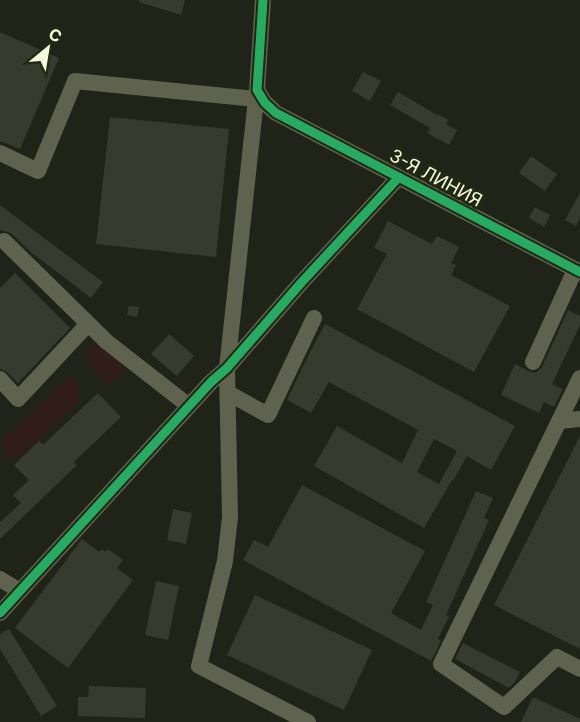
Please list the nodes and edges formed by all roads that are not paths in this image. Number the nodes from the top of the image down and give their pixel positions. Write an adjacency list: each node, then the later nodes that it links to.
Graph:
1 (262, 0): 2 (street)
2 (256, 94): 3 (street); 4 (street, 3-Я ЛИНИЯ); 10 (street)
3 (0, 153)
4 (399, 177): 6 (street, 3-Я ЛИНИЯ); 10 (street)
5 (5, 248): 8 (street)
6 (578, 271): 9 (street)
7 (314, 318): 13 (street)
8 (88, 324): 12 (street); 14 (street)
9 (533, 362)
10 (228, 368): 13 (street); 14 (street)
11 (580, 378): 16 (street)
12 (0, 379)
13 (228, 393): 21 (street)
14 (189, 406): 18 (street)
15 (580, 419): 16 (street)
16 (560, 420): 20 (street)
17 (0, 579): 18 (street)
18 (20, 591): 19 (street)
19 (0, 613)
20 (580, 669)
21 (308, 722)

